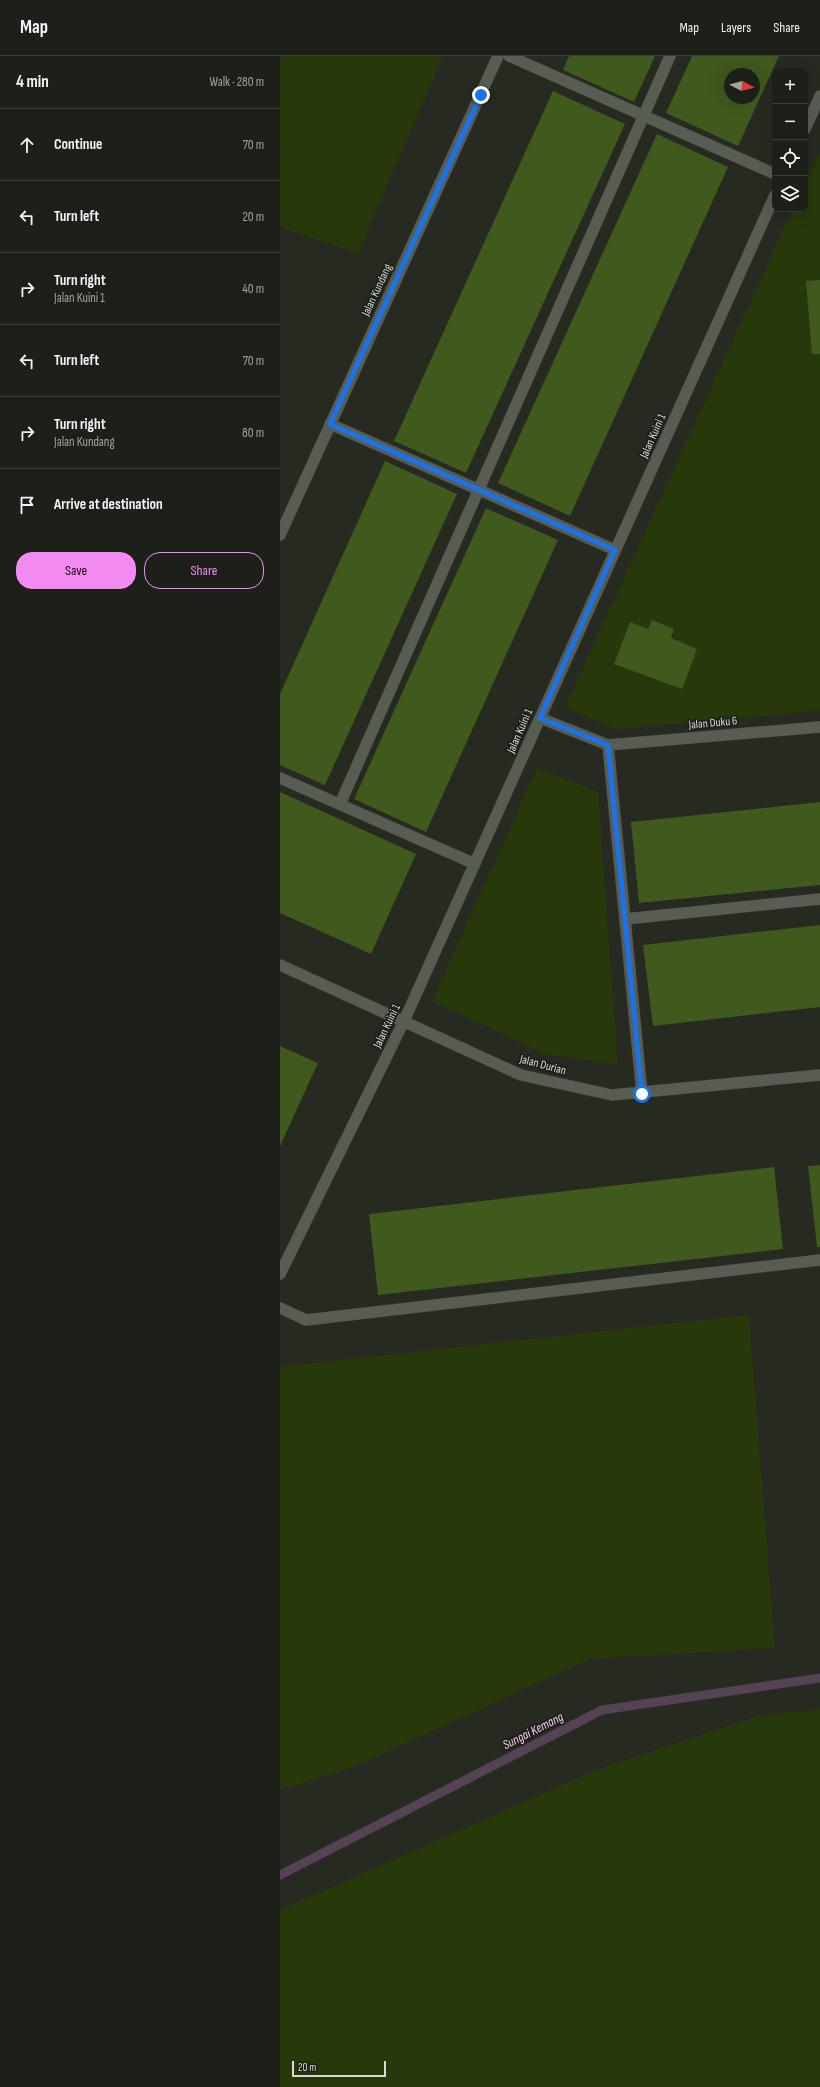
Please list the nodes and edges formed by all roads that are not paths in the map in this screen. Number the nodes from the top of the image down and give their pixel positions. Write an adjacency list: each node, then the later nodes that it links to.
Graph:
1 (498, 56): 9 (street, Jalan Kundang)
2 (509, 56): 5 (street)
3 (670, 56): 5 (street)
4 (820, 96): 6 (street)
5 (644, 115): 7 (street); 10 (street)
6 (808, 122)
7 (772, 173)
8 (772, 202): 12 (street, Jalan Kuini 1)
9 (330, 424): 10 (street); 11 (street, Jalan Kundang)
10 (479, 490): 12 (street); 17 (street)
11 (280, 535)
12 (615, 550): 13 (street, Jalan Kuini 1)
13 (540, 718): 15 (street); 18 (street, Jalan Kuini 1)
14 (820, 727): 15 (street, Jalan Duku 6)
15 (608, 745): 20 (street)
16 (280, 778): 17 (street)
17 (340, 804): 18 (street)
18 (475, 864): 22 (street, Jalan Kuini 1)
19 (820, 899): 20 (street)
20 (625, 919): 24 (street)
21 (280, 965): 22 (street, Jalan Durian)
22 (404, 1021): 24 (street, Jalan Durian); 26 (street, Jalan Kuini 1)
23 (820, 1075): 24 (street, Jalan Durian)
24 (642, 1094)
25 (820, 1260): 27 (street)
26 (280, 1274)
27 (280, 1308)

